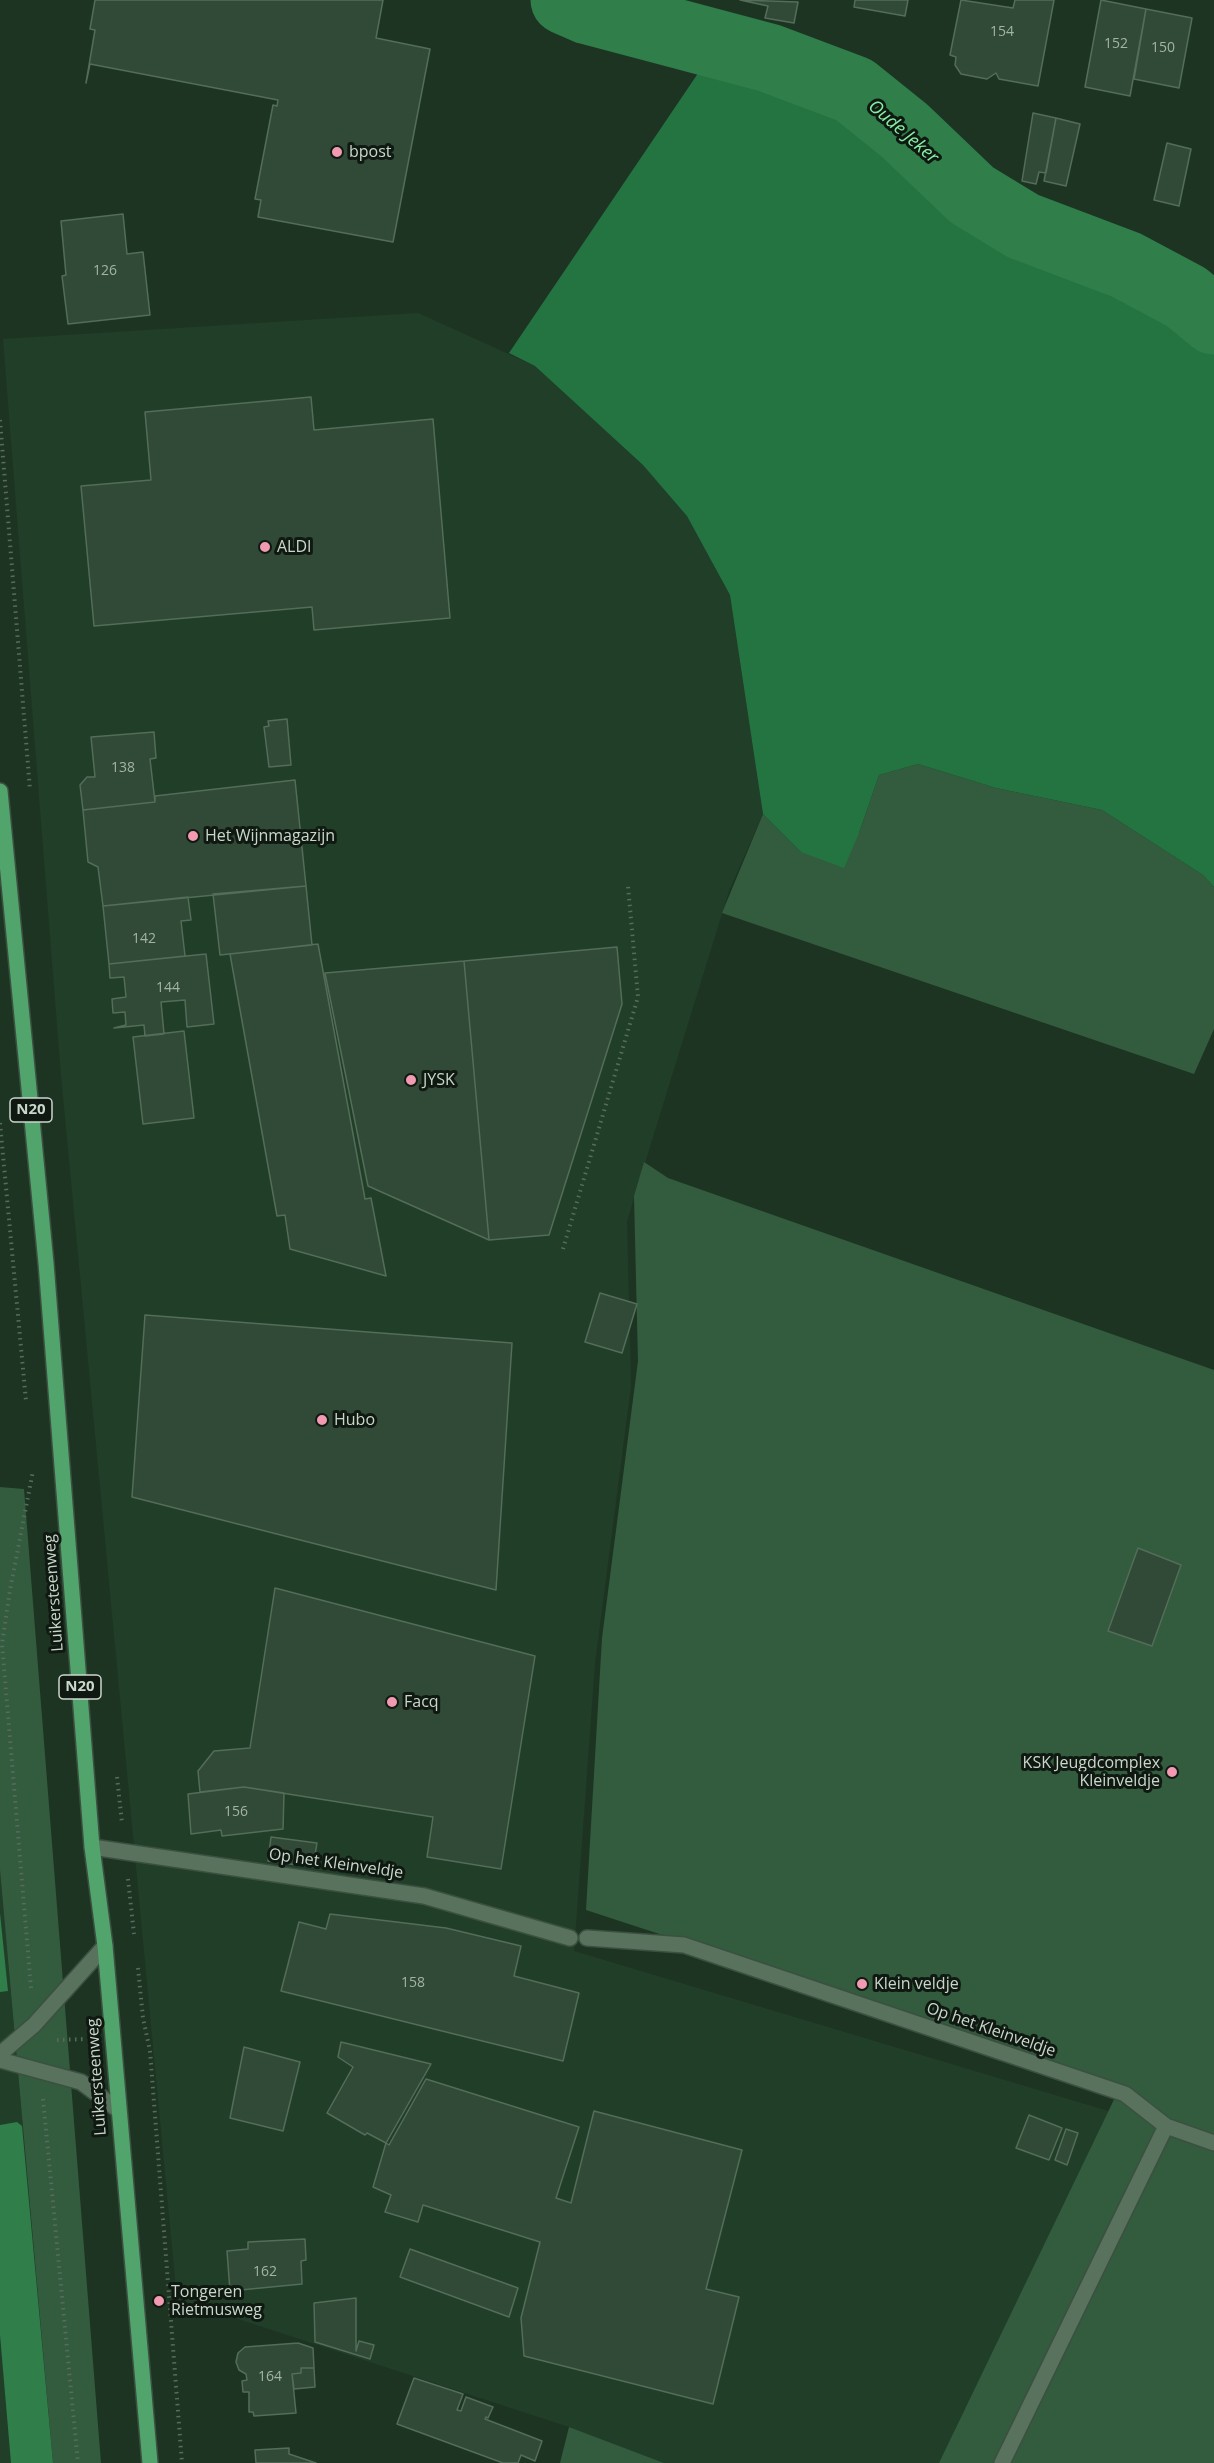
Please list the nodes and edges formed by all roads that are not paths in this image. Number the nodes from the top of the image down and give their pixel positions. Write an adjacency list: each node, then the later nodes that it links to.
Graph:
1 (0, 791): 2 (main road, Luikersteenweg / N20)
2 (92, 1846): 3 (street, Op het Kleinveldje); 5 (main road, Luikersteenweg / N20)
3 (570, 1938)
4 (586, 1938): 9 (street, Op het Kleinveldje)
5 (105, 1946): 6 (street); 8 (main road, Luikersteenweg / N20)
6 (0, 2054)
7 (0, 2060): 8 (street)
8 (117, 2109): 11 (main road, Luikersteenweg / N20)
9 (1166, 2126): 10 (street, Op het Kleinveldje); 12 (street)
10 (1214, 2143)
11 (150, 2463)
12 (1002, 2463)

